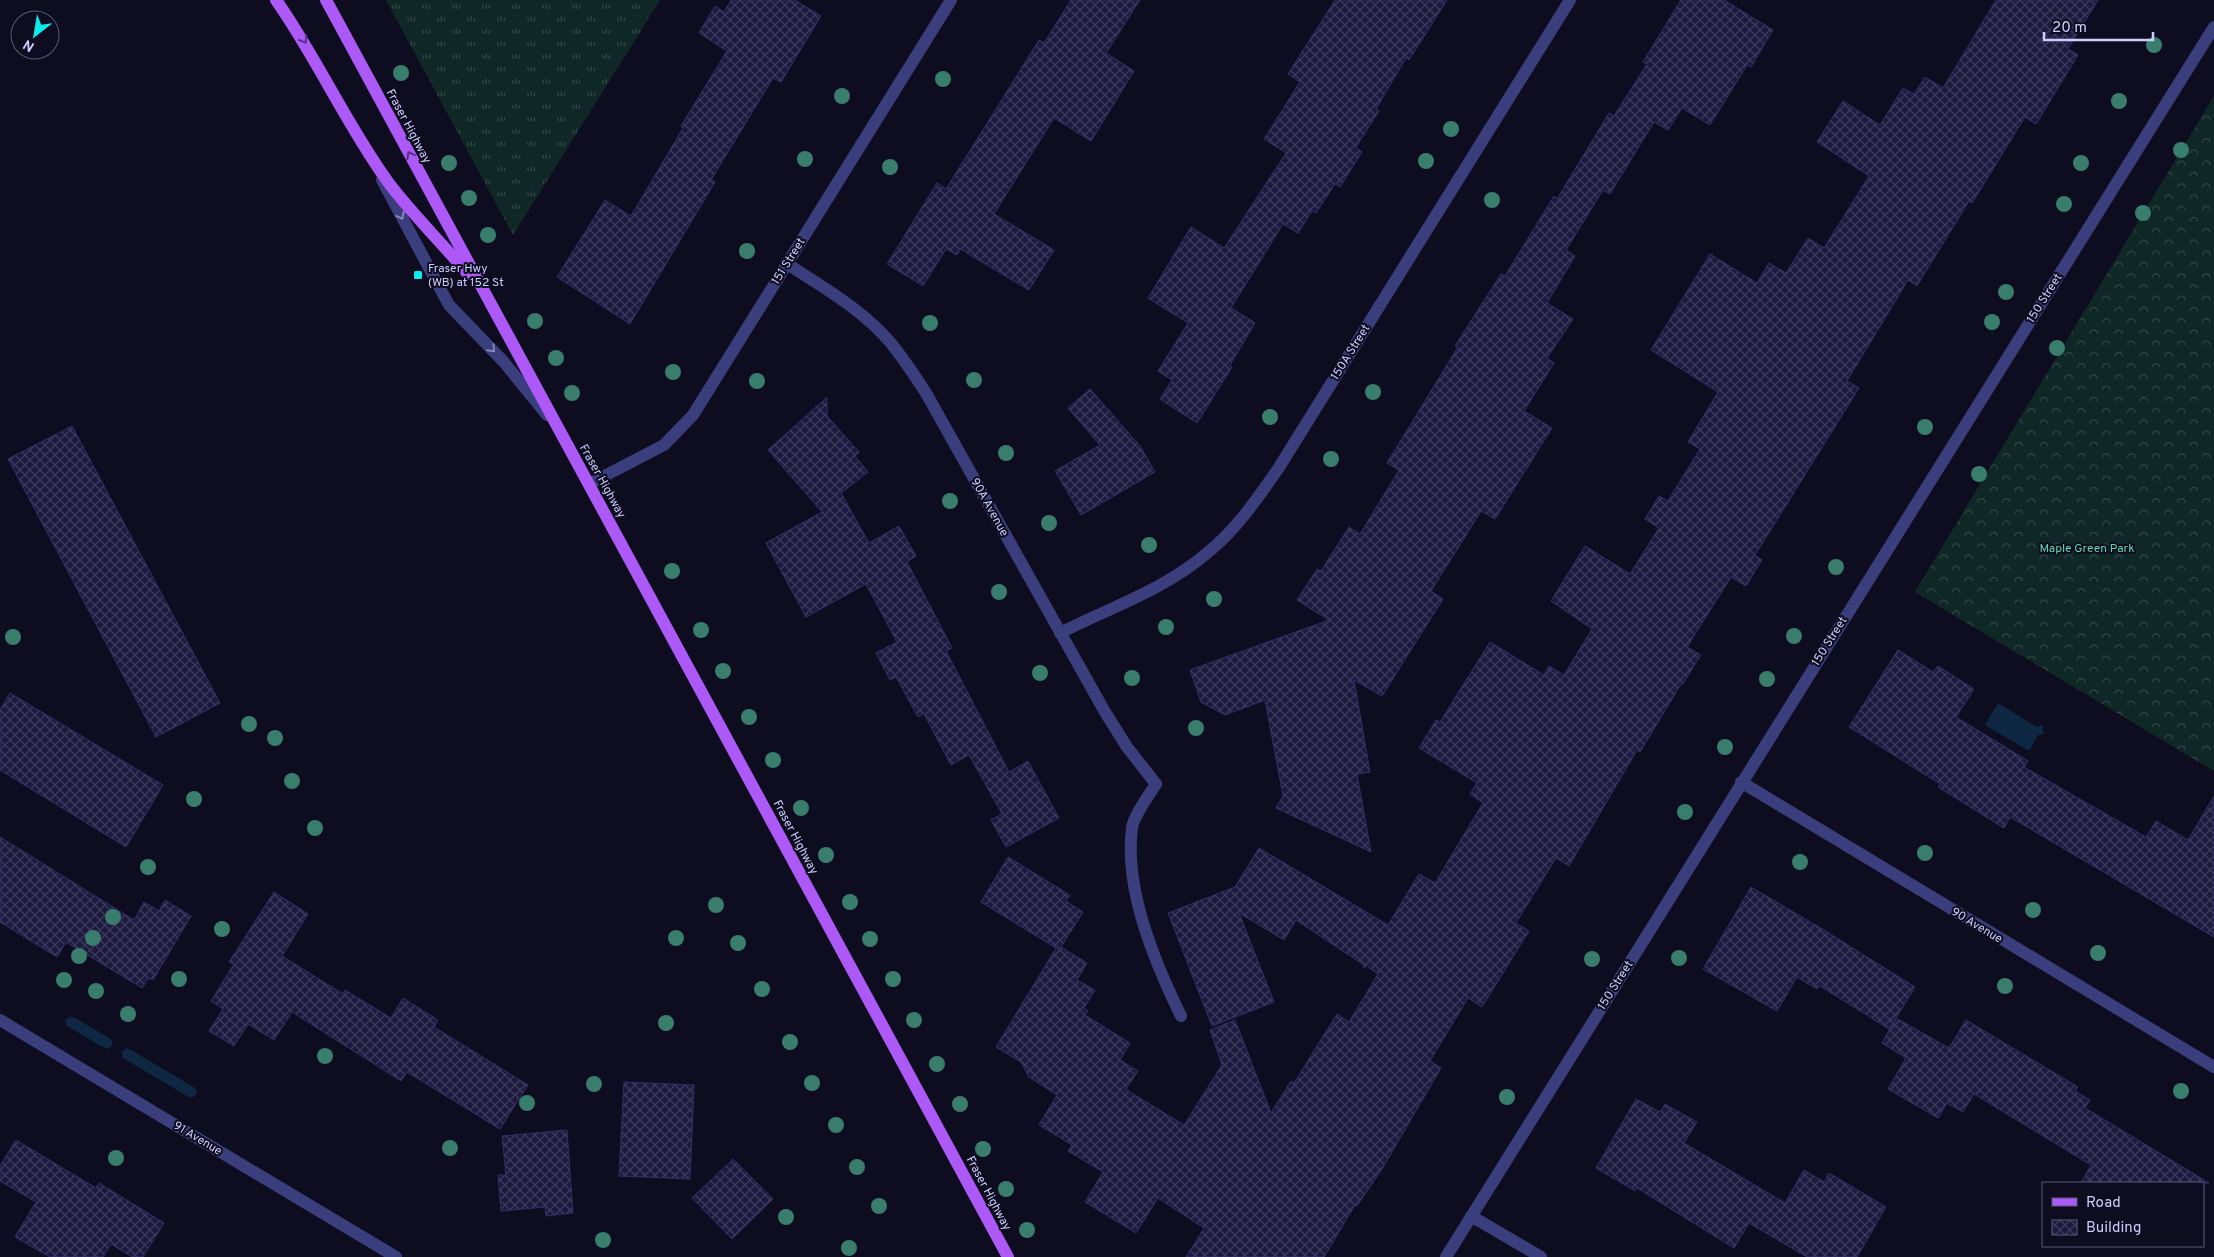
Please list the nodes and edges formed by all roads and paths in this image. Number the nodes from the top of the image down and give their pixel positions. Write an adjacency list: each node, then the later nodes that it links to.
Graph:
1 (276, 0): 6 (main road, one-way to 6)
2 (326, 0): 8 (main road, Fraser Highway, one-way to 2)
3 (951, 0): 7 (street, 151 Street)
4 (1570, 0): 11 (street, 150A Street)
5 (2214, 27): 12 (street, 150 Street)
6 (362, 142): 8 (main road, Fraser Highway); 9 (street, Fraser Highway, one-way to 9)
7 (786, 263): 10 (street, 151 Street); 11 (street, 90A Avenue)
8 (483, 290): 9 (main road, Fraser Highway)
9 (559, 430): 10 (main road, Fraser Highway)
10 (589, 484): 18 (main road, Fraser Highway)
11 (1060, 633): 13 (street, 90A Avenue)
12 (1741, 782): 15 (street, 90 Avenue); 16 (street, 150 Street)
13 (1181, 1016)
14 (0, 1020): 17 (street, 91 Avenue)
15 (2214, 1067)
16 (1472, 1216): 19 (street, 150 Street); 20 (street)
17 (396, 1257)
18 (1008, 1257)
19 (1446, 1257)
20 (1541, 1257)

